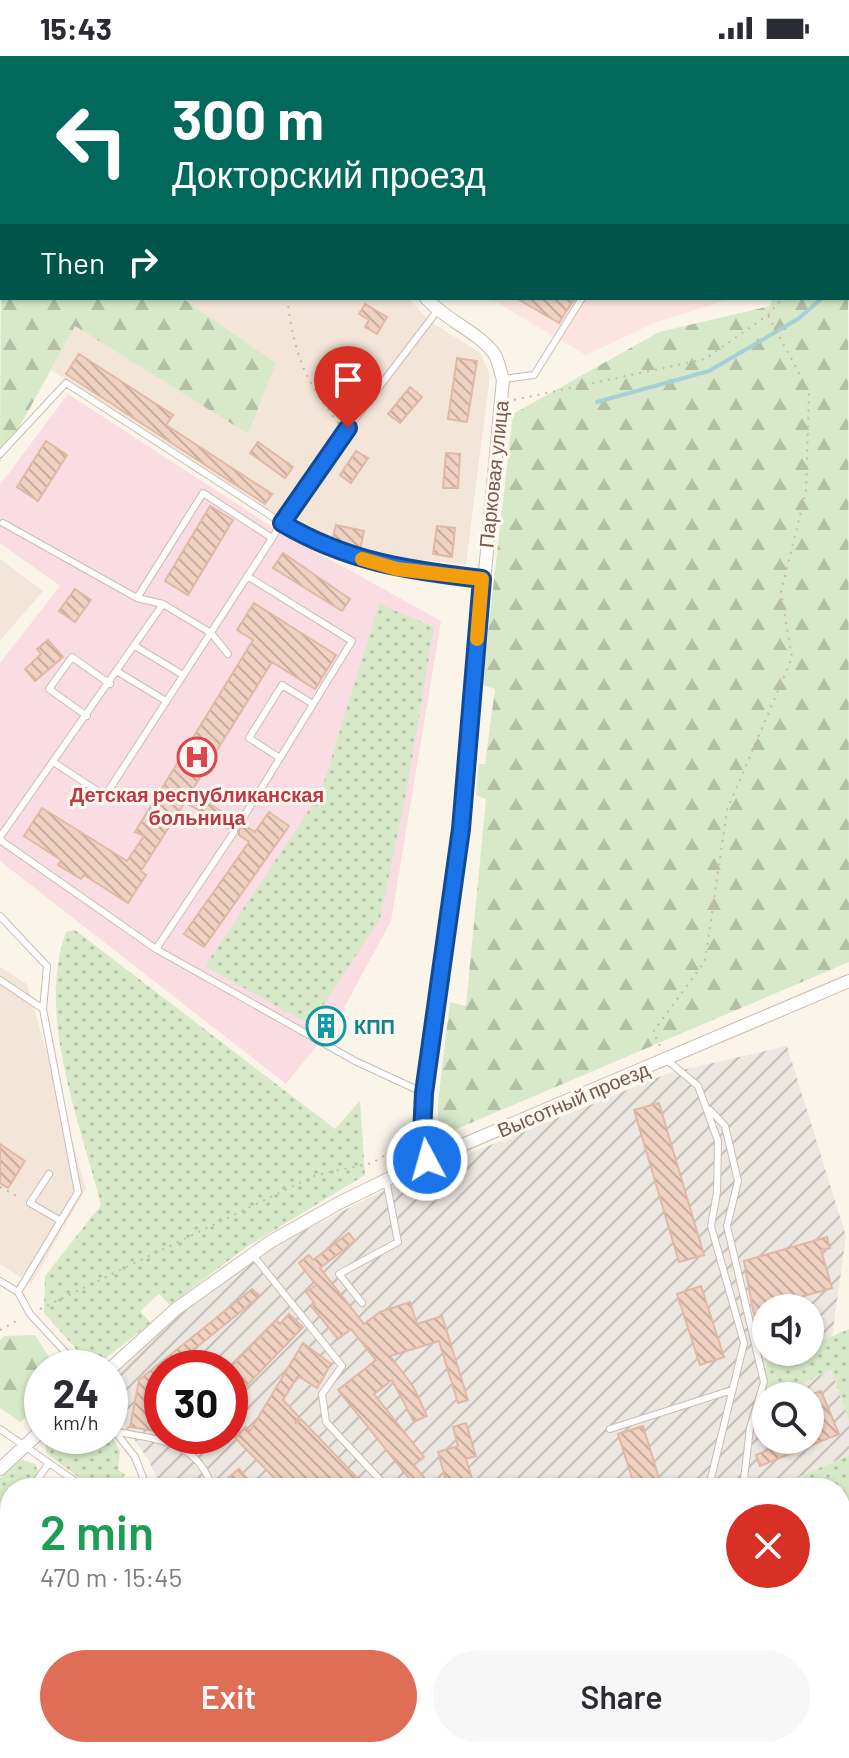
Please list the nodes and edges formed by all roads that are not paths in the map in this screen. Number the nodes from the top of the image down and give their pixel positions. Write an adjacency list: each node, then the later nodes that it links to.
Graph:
1 (428, 300): 3 (street, Парковая улица)
2 (581, 300): 4 (lane)
3 (437, 311): 4 (street, Парковая улица); 7 (lane)
4 (503, 379): 10 (street, Парковая улица)
5 (0, 454): 7 (lane)
6 (3, 523): 11 (lane)
7 (282, 523): 8 (lane); 10 (lane)
8 (272, 538): 9 (lane); 11 (lane)
9 (247, 576): 13 (lane); 20 (lane)
10 (482, 579): 33 (street, Парковая улица)
11 (137, 598): 12 (lane)
12 (163, 604): 13 (lane); 14 (lane)
13 (211, 633): 15 (lane); 17 (lane)
14 (135, 646): 16 (lane); 17 (lane)
15 (228, 654)
16 (118, 672): 18 (lane); 19 (lane)
17 (183, 675): 19 (lane)
18 (110, 684): 21 (lane); 21 (lane)
19 (166, 701): 23 (lane)
20 (313, 704): 22 (lane); 22 (lane)
21 (87, 716): 23 (lane)
22 (280, 758): 24 (lane)
23 (55, 763): 26 (lane)
24 (240, 823)
25 (234, 832): 28 (lane)
26 (0, 838): 28 (lane)
27 (0, 916): 31 (lane)
28 (156, 949): 33 (lane)
29 (0, 980): 31 (lane)
30 (849, 981): 32 (street, Высотный проезд)
31 (43, 1009): 38 (lane)
32 (667, 1060): 34 (lane); 35 (street, Высотный проезд)
33 (424, 1093): 35 (street, Парковая улица)
34 (707, 1107): 45 (lane); 59 (lane)
35 (427, 1160): 37 (street, Высотный проезд)
36 (49, 1174): 38 (lane)
37 (386, 1180): 39 (street, Высотный проезд); 42 (lane)
38 (61, 1221): 41 (lane)
39 (252, 1254): 44 (street, Высотный проезд); 57 (lane)
40 (0, 1281): 41 (lane)
41 (18, 1292): 43 (lane)
42 (362, 1303)
43 (63, 1350)
44 (128, 1353)
45 (732, 1390): 47 (lane); 58 (lane)
46 (0, 1429): 50 (lane)
47 (610, 1429)
48 (128, 1434): 56 (lane)
49 (128, 1447): 55 (lane)
50 (22, 1448): 51 (lane); 52 (street)
51 (48, 1464): 53 (lane); 54 (lane)
52 (0, 1469)
53 (39, 1478)
54 (70, 1478)
55 (143, 1478)
56 (209, 1478)
57 (378, 1478)
58 (711, 1478)
59 (744, 1478)

